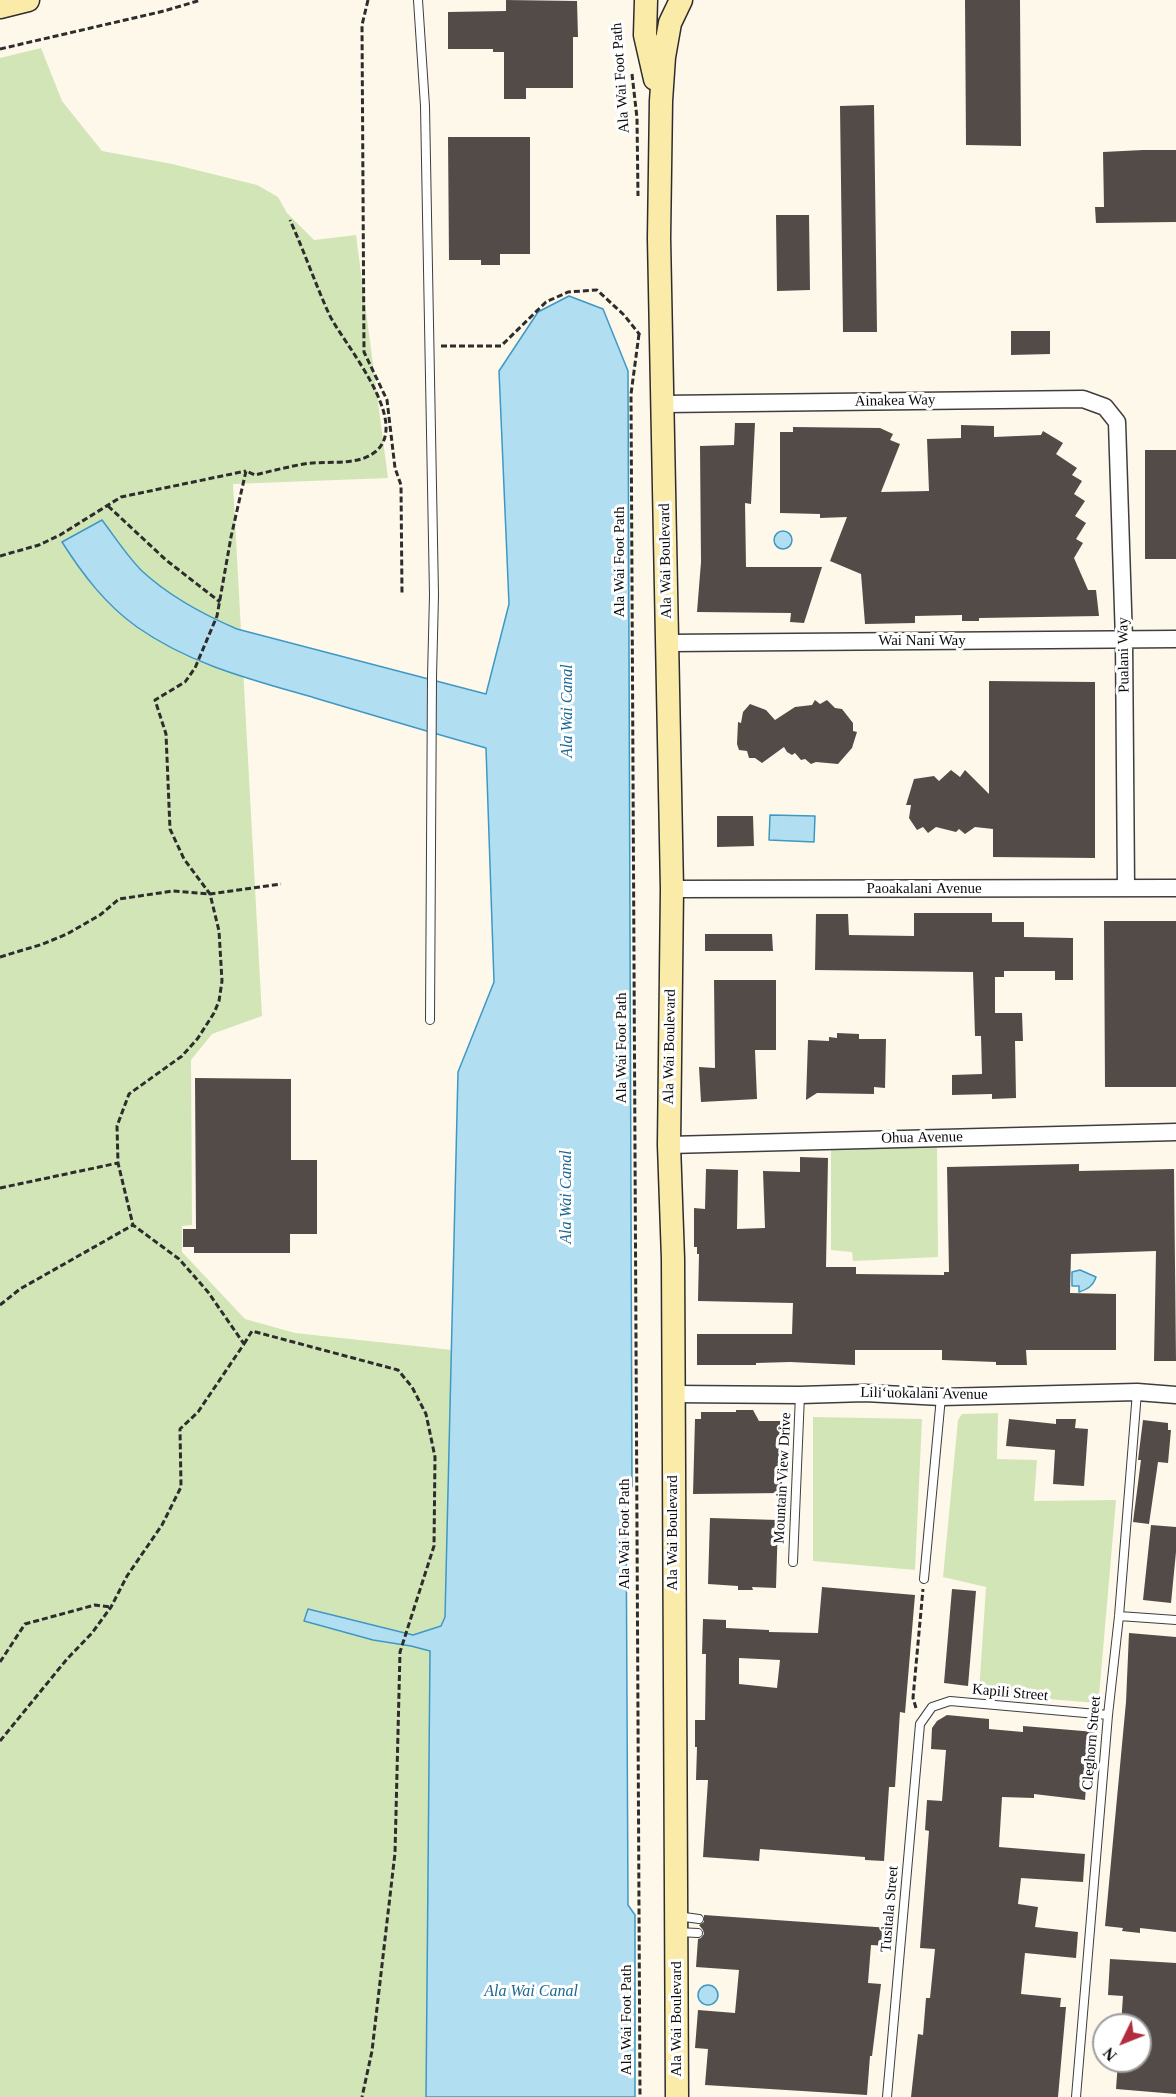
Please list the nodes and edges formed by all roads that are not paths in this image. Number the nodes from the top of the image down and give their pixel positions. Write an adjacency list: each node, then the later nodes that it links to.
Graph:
1 (28, 0): 5 (main road)
2 (418, 0): 15 (lane)
3 (646, 0): 6 (main road)
4 (681, 0): 6 (main road, Ala Wai Boulevard)
5 (0, 7)
6 (661, 101): 7 (main road, Ala Wai Boulevard)
7 (664, 404): 8 (street, Ainakea Way); 11 (main road, Ala Wai Boulevard)
8 (1117, 422): 10 (street, Pualani Way)
9 (1176, 639): 10 (street, Wai Nani Way)
10 (1125, 640): 11 (street, Wai Nani Way); 12 (street, Pualani Way)
11 (668, 643): 14 (main road, Ala Wai Boulevard)
12 (1126, 888): 13 (street, Paoakalani Avenue); 14 (street, Paoakalani Avenue)
13 (1176, 888)
14 (672, 889): 17 (main road, Ala Wai Boulevard)
15 (430, 1020)
16 (1176, 1132): 17 (street, Ohua Avenue)
17 (669, 1145): 19 (main road, Ala Wai Boulevard)
18 (1137, 1392): 21 (street, Liliʻuokalani Avenue); 22 (street, Liliʻuokalani Avenue); 25 (lane, Cleghorn Street)
19 (672, 1394): 20 (street, Liliʻuokalani Avenue); 30 (main road, Ala Wai Boulevard)
20 (800, 1395): 22 (street, Liliʻuokalani Avenue); 23 (lane, Mountain View Drive)
21 (1176, 1395)
22 (941, 1397): 24 (lane)
23 (793, 1562)
24 (924, 1579)
25 (1119, 1616): 26 (lane); 27 (lane, Cleghorn Street)
26 (1176, 1620)
27 (1108, 1715): 28 (lane, Kapili Street); 33 (lane, Cleghorn Street)
28 (920, 1724): 32 (lane, Tusitala Street)
29 (699, 1919): 30 (lane)
30 (684, 1927): 31 (main road, Ala Wai Boulevard)
31 (677, 2097)
32 (887, 2097)
33 (1076, 2097)

